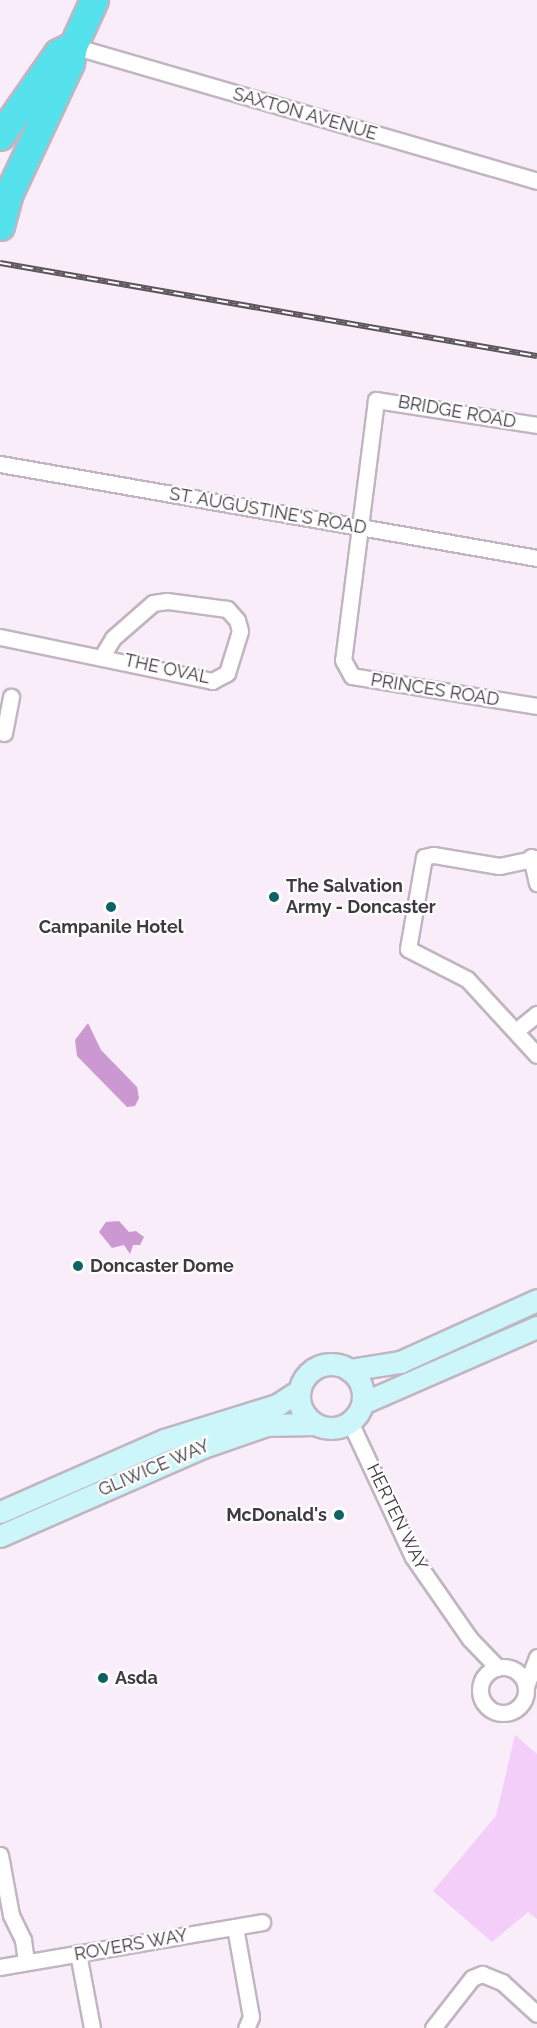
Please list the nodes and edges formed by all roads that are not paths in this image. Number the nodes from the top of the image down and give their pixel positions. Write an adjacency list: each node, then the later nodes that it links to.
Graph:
1 (94, 0): 2 (highway)
2 (73, 46): 3 (highway); 4 (street, SAXTON AVENUE); 5 (highway)
3 (0, 136)
4 (537, 182)
5 (5, 187): 6 (highway)
6 (0, 226)
7 (537, 425): 9 (street, BRIDGE ROAD)
8 (0, 464): 9 (street, ST. AUGUSTINE'S ROAD)
9 (358, 527): 10 (street, ST. AUGUSTINE'S ROAD); 14 (street, PRINCES ROAD)
10 (537, 558)
11 (0, 637): 12 (street, THE OVAL)
12 (102, 656): 12 (street, THE OVAL)
13 (10, 697): 15 (street)
14 (537, 706)
15 (3, 722)
16 (534, 858): 17 (street); 19 (street)
17 (537, 883)
18 (537, 1014): 19 (street)
19 (517, 1030): 20 (street)
20 (537, 1055)
21 (537, 1300): 23 (street)
22 (537, 1327): 25 (street)
23 (349, 1370): 24 (street); 25 (street)
24 (300, 1390): 27 (street); 28 (street, GLIWICE WAY)
25 (363, 1402): 26 (street)
26 (350, 1422): 27 (street); 31 (street, HERTEN WAY)
27 (314, 1424): 29 (street, GLIWICE WAY)
28 (3, 1508): 29 (street)
29 (33, 1520): 30 (street, GLIWICE WAY)
30 (0, 1536)
31 (470, 1639): 33 (street, HERTEN WAY); 34 (street, HERTEN WAY)
32 (535, 1659): 33 (street); 35 (street)
33 (502, 1667): 34 (street); 35 (street)
34 (482, 1682): 35 (street)
35 (526, 1686)
36 (0, 1855): 40 (street)
37 (262, 1922): 38 (street, ROVERS WAY)
38 (235, 1927): 39 (street, ROVERS WAY); 44 (street)
39 (78, 1953): 40 (street, ROVERS WAY); 43 (street)
40 (26, 1962): 41 (street, ROVERS WAY)
41 (0, 1967)
42 (537, 2014): 45 (street)
43 (92, 2028)
44 (246, 2028)
45 (433, 2028)

